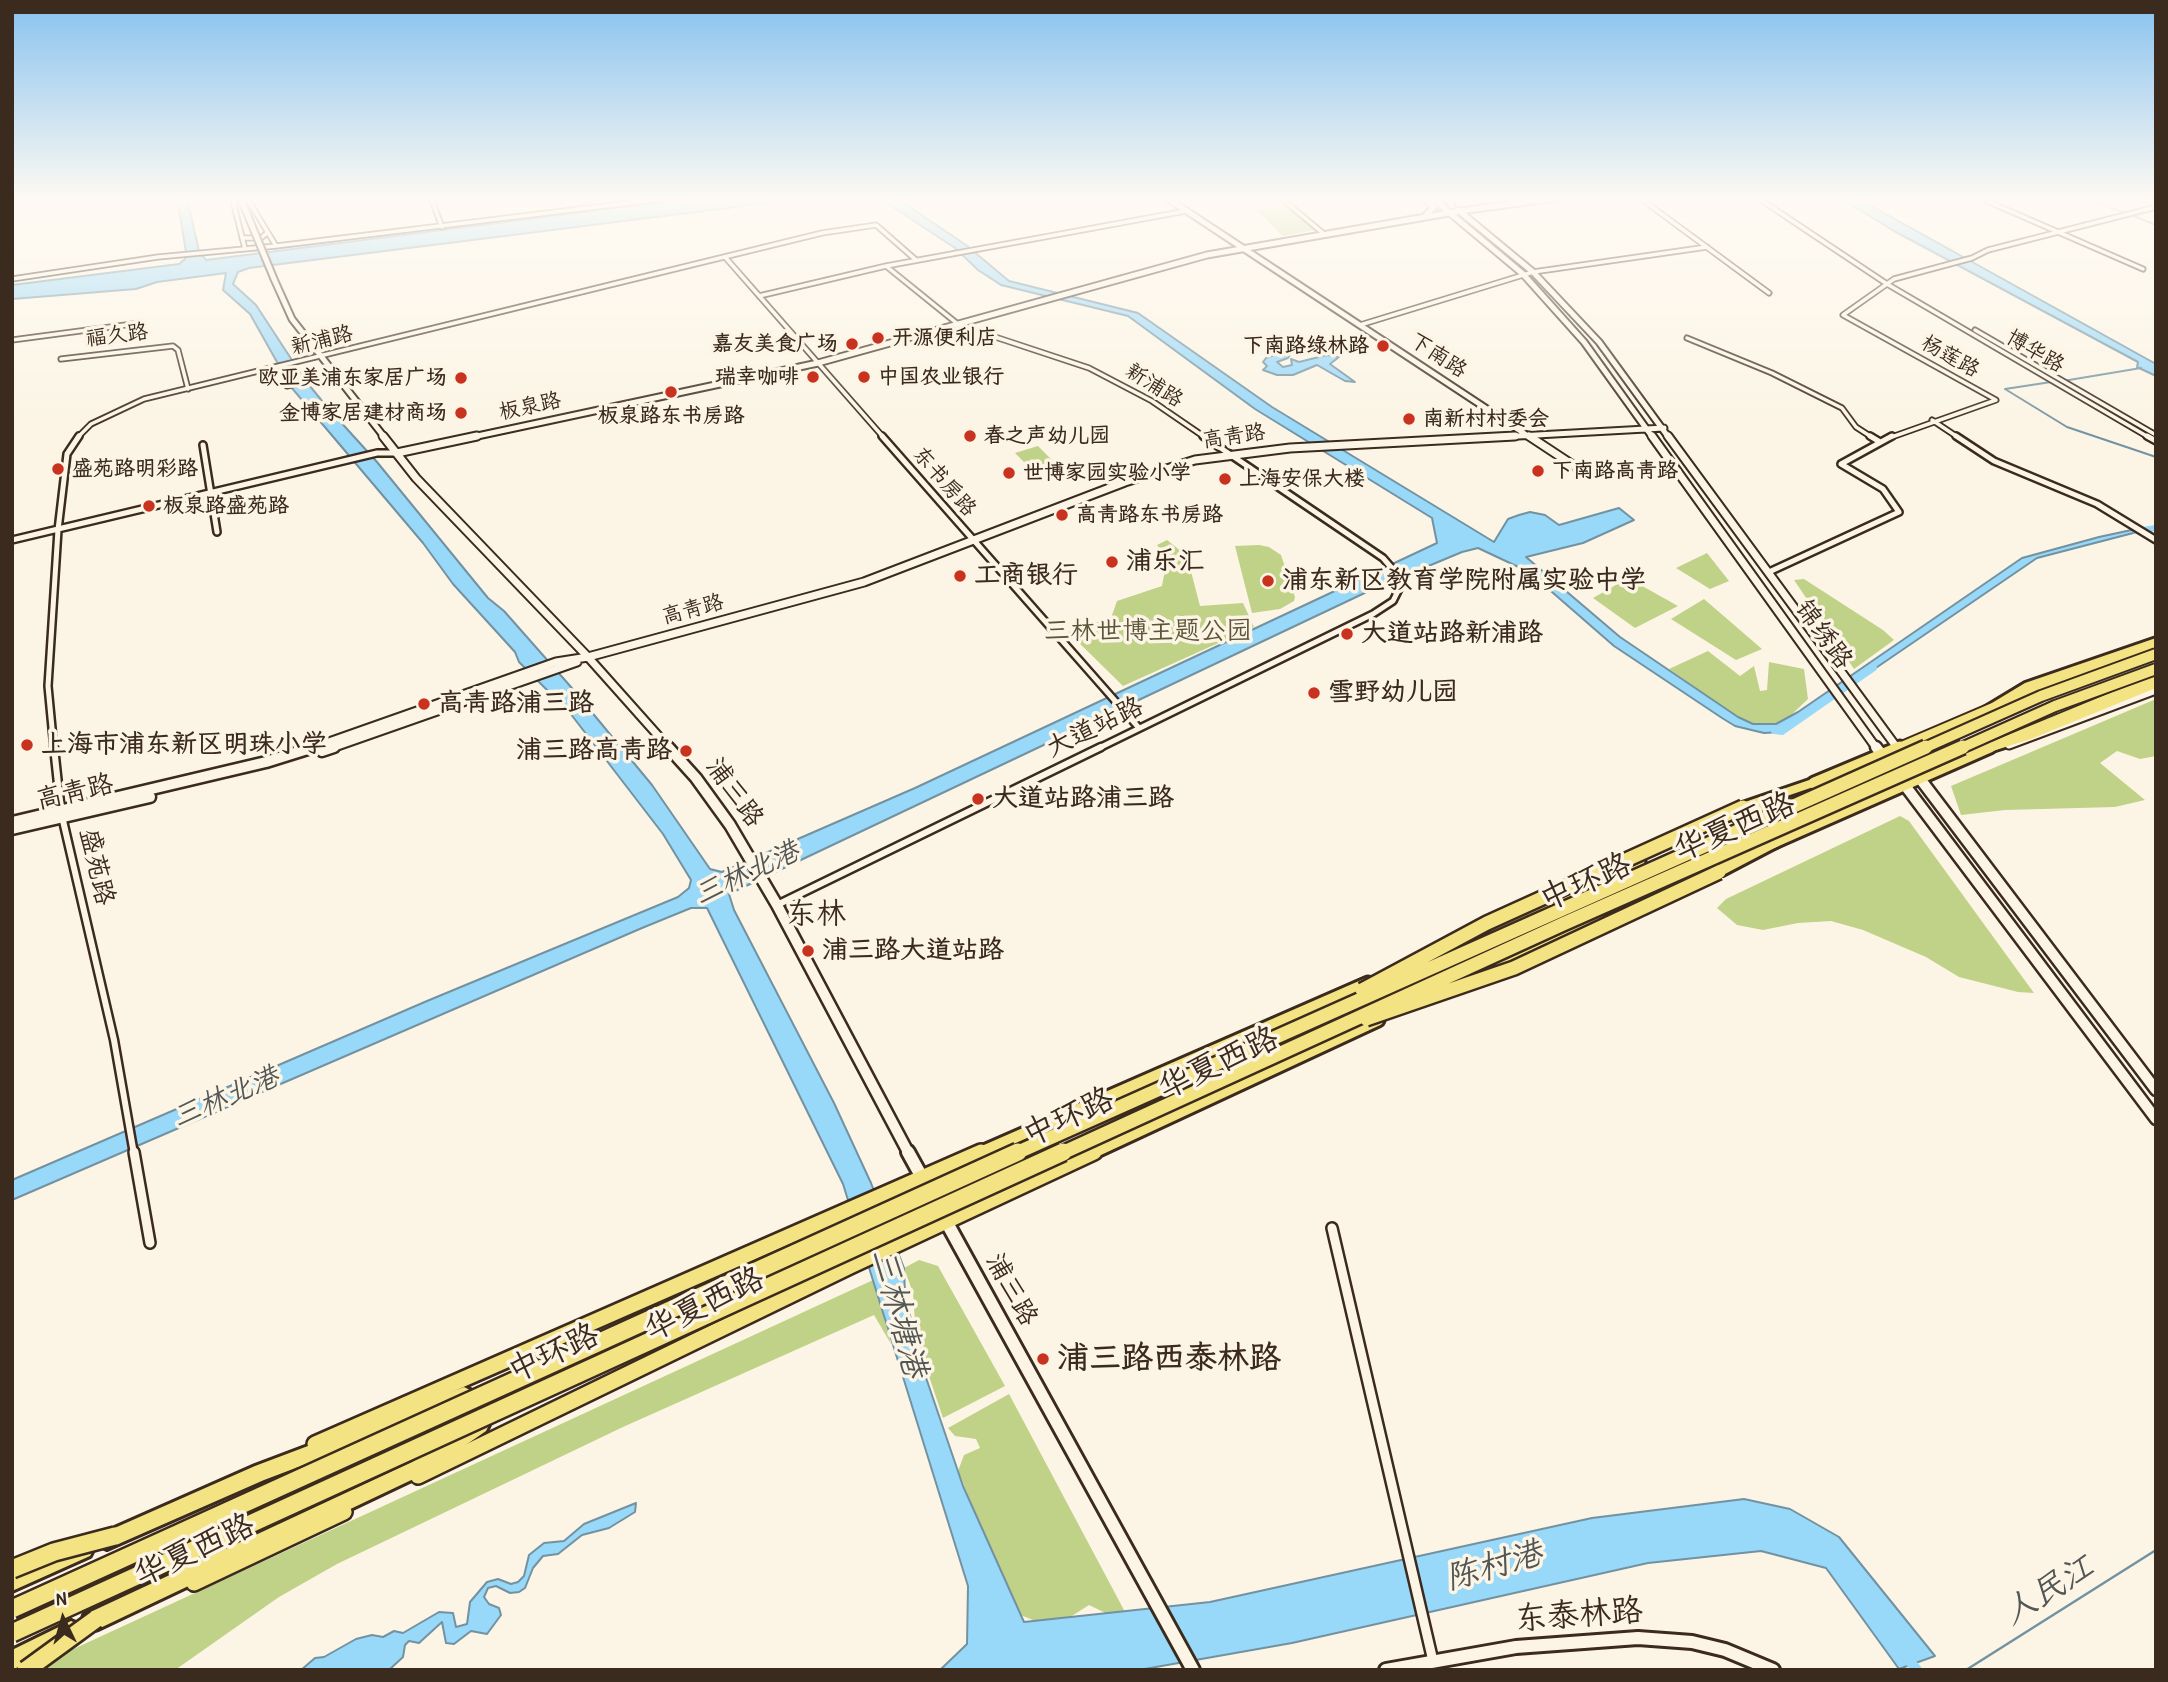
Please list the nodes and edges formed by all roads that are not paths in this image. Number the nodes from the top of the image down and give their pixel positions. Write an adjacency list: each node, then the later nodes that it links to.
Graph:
1 (30, 276): 15 (street)
2 (273, 276): 24 (main road, 浦三路, bridge)
3 (647, 276): 24 (street, 新浦路)
4 (742, 276): 18 (street, 东书房路)
5 (839, 276): 18 (street)
6 (900, 276): 20 (street, 新浦路)
7 (1132, 276): 20 (main road, 板泉路)
8 (1286, 276): 21 (main road, 下南路)
9 (1515, 276): 21 (street)
10 (1525, 276): 32 (main road, 锦绣路)
11 (1537, 276): 31 (main road, 锦绣路)
12 (1747, 276): 17 (street)
13 (1878, 276): 16 (street, 博华路)
14 (1908, 276): 16 (street, 杨莲路)
15 (12, 279)
16 (1888, 283): 30 (street, 杨莲路); 34 (street, 博华路); 35 (street, 博华路)
17 (1769, 293)
18 (759, 296): 26 (street, 东书房路)
19 (133, 324): 23 (street)
20 (959, 325): 26 (main road, 板泉路); 40 (street, 新浦路)
21 (1360, 325): 33 (main road, 下南路)
22 (1687, 338): 36 (street)
23 (12, 340)
24 (321, 358): 27 (main road, 浦三路); 29 (street, 新浦路)
25 (61, 359): 29 (street, 福久路)
26 (818, 363): 38 (main road, 板泉路); 47 (street, 东书房路)
27 (334, 376): 28 (street); 38 (main road, 浦三路)
28 (286, 386)
29 (188, 389): 39 (street, 新浦路)
30 (1932, 420): 36 (street, 杨莲路); 46 (street)
31 (1664, 428): 32 (main road, 高青路); 49 (main road, 锦绣路)
32 (1648, 429): 33 (main road, 高青路); 62 (main road, 锦绣路)
33 (1526, 435): 40 (main road, 高青路); 41 (main road, 下南路)
34 (2156, 435)
35 (2156, 441)
36 (1880, 442): 49 (street, 杨莲路)
37 (203, 444): 42 (street)
38 (397, 453): 42 (street, 板泉路); 53 (main road, 浦三路)
39 (67, 454): 43 (street, 盛苑路)
40 (1230, 454): 47 (main road, 高青路); 48 (street, 新浦路)
41 (1584, 473)
42 (210, 494): 43 (street, 板泉路); 44 (street)
43 (58, 530): 45 (street, 板泉路); 66 (street, 盛苑路)
44 (217, 532)
45 (12, 540)
46 (2156, 540)
47 (974, 541): 53 (main road, 高青路); 59 (street, 东书房路)
48 (1391, 565): 59 (street, 大道站路)
49 (1769, 572): 60 (main road, 锦绣路)
50 (2156, 641): 58 (highway)
51 (2156, 647): 58 (main road, 华夏西路)
52 (2156, 654): 71 (highway, 中环路, bridge)
53 (588, 657): 54 (main road, 高青路); 70 (main road, 浦三路)
54 (559, 665): 66 (main road, 高青路); 66 (main road, 高青路)
55 (2156, 669): 71 (highway, 中环路, bridge)
56 (2156, 682): 61 (highway); 61 (main road, 华夏西路)
57 (2156, 690): 61 (main road)
58 (1983, 712): 60 (main road, 华夏西路)
59 (1139, 728): 70 (street, 大道站路)
60 (1898, 748): 62 (main road, 华夏西路); 63 (main road, 锦绣路)
61 (1983, 750): 63 (main road, 华夏西路)
62 (1882, 755): 64 (main road, 华夏西路); 65 (main road, 锦绣路)
63 (1920, 779): 65 (main road, 华夏西路); 72 (main road, 锦绣路)
64 (1821, 780): 71 (highway, bridge); 74 (main road, 华夏西路)
65 (1906, 785): 69 (main road, 华夏西路); 73 (main road, 锦绣路)
66 (62, 815): 67 (main road, 高青路); 68 (main road, 高青路); 77 (street, 盛苑路)
67 (12, 822)
68 (12, 829)
69 (1780, 840): 71 (highway, bridge); 75 (main road, 华夏西路)
70 (777, 905): 74 (main road, 浦三路)
71 (1314, 1028): 78 (highway, 中环路, bridge); 79 (highway, 中环路, bridge)
72 (2156, 1090)
73 (2156, 1119)
74 (923, 1178): 75 (main road, 浦三路); 82 (main road, 华夏西路)
75 (945, 1223): 88 (main road, 华夏西路); 89 (main road, 浦三路)
76 (1332, 1228): 87 (street)
77 (150, 1243)
78 (504, 1382): 80 (highway, bridge); 83 (highway, 中环路, bridge)
79 (509, 1405): 84 (highway, bridge); 85 (highway, 中环路, bridge)
80 (115, 1536): 81 (highway, bridge); 82 (highway, bridge)
81 (12, 1569)
82 (12, 1581)
83 (12, 1609)
84 (96, 1619): 86 (highway, bridge); 90 (highway, bridge)
85 (12, 1633)
86 (12, 1660)
87 (1433, 1661): 91 (main road, 东泰林路); 92 (main road, 东泰林路)
88 (12, 1666)
89 (1192, 1667)
90 (26, 1670)
91 (1386, 1670)
92 (1773, 1670)

